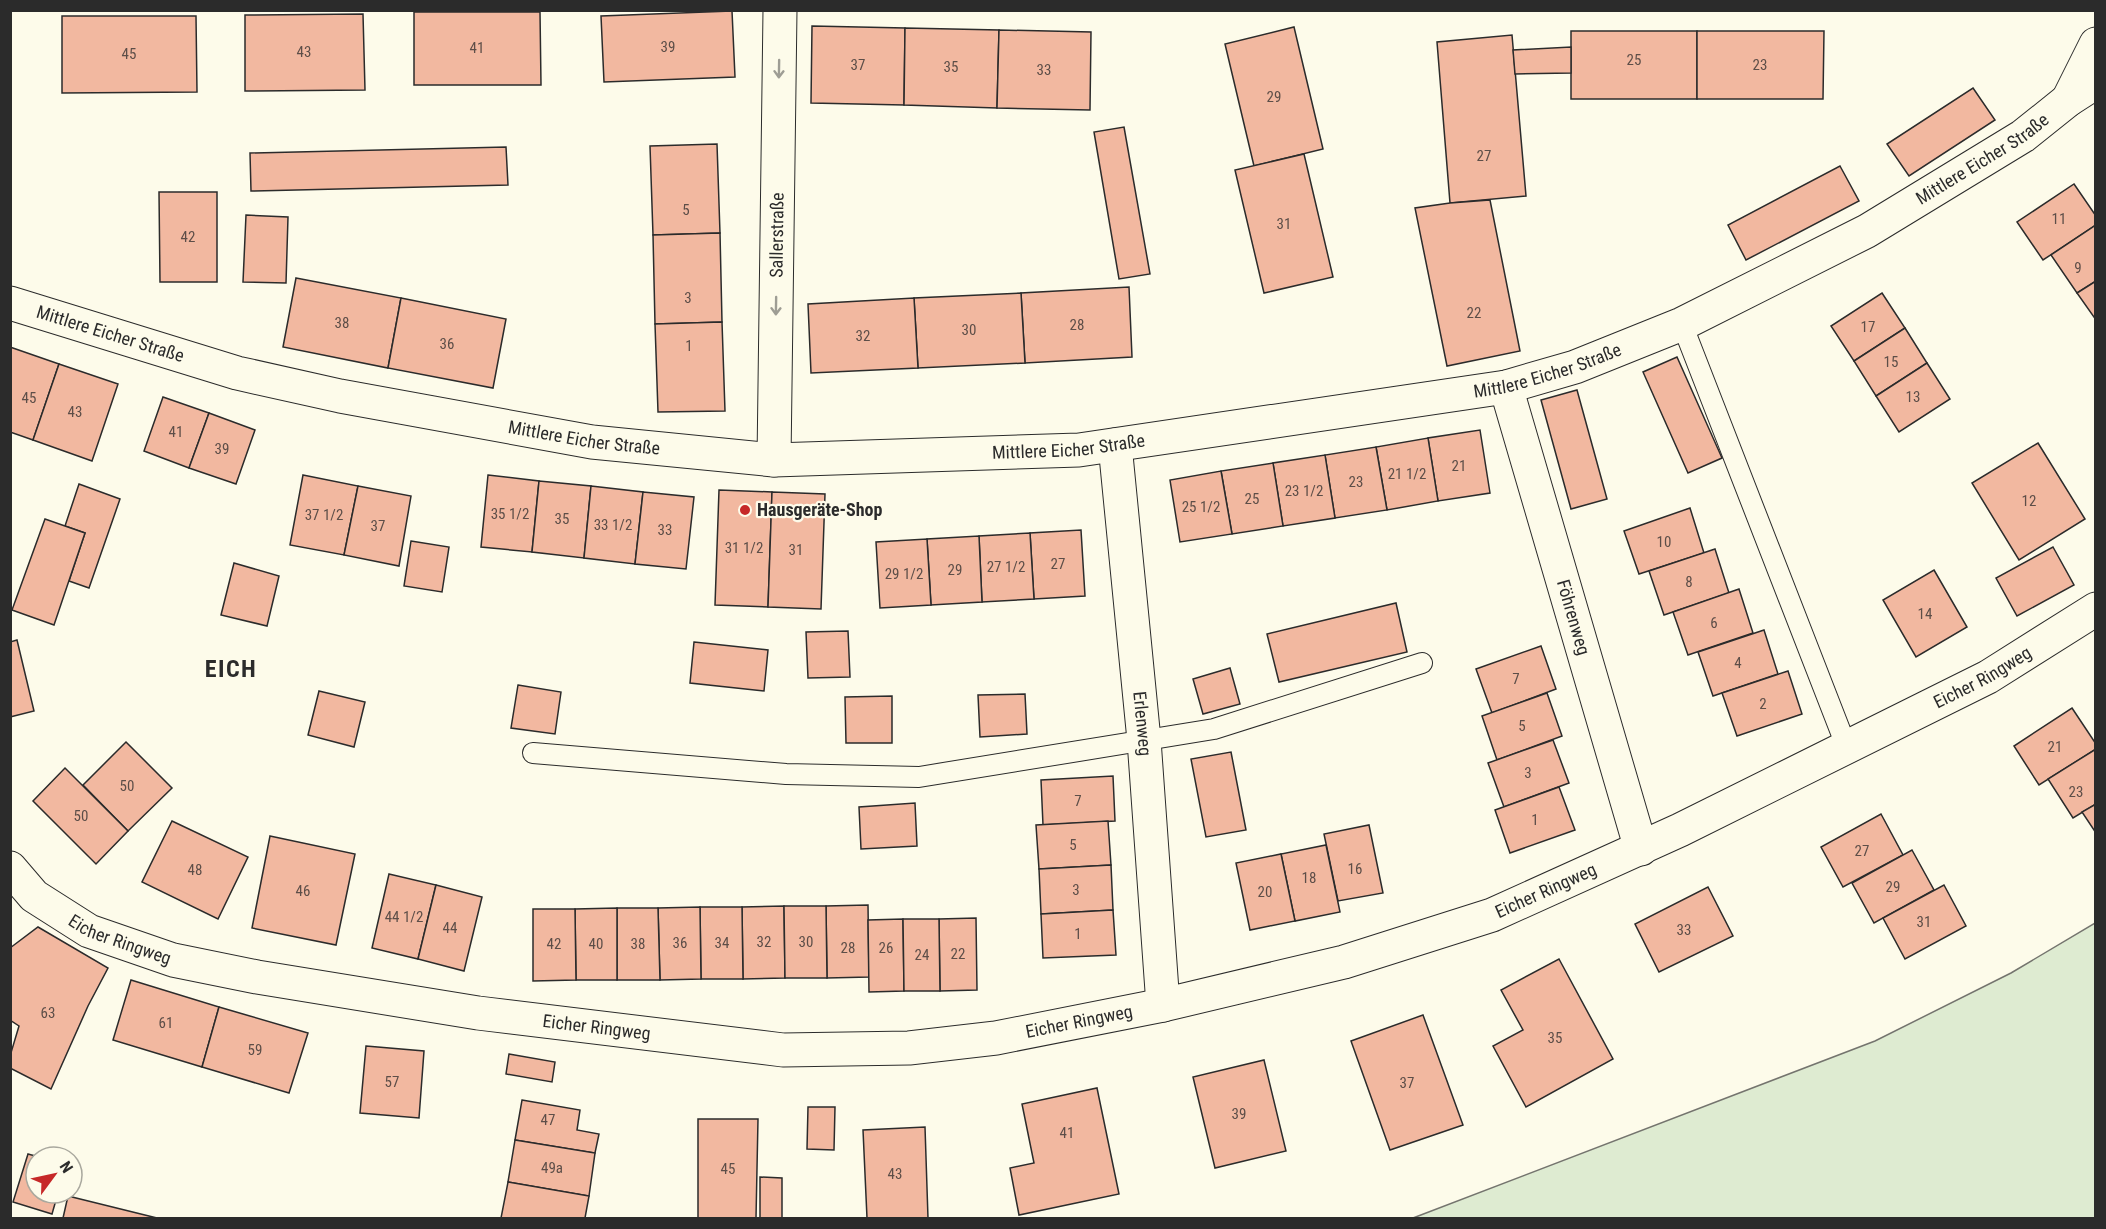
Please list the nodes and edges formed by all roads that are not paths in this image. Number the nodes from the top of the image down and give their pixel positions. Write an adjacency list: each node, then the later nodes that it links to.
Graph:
1 (780, 10): 9 (street, Sallerstraße, one-way to 9)
2 (2096, 44): 4 (street, Mittlere Eicher Straße)
3 (2096, 82): 4 (street, Mittlere Eicher Straße)
4 (2068, 100): 6 (street, Mittlere Eicher Straße)
5 (10, 303): 9 (street, Mittlere Eicher Straße)
6 (1682, 324): 7 (street, Mittlere Eicher Straße); 13 (lane)
7 (1506, 387): 8 (street, Mittlere Eicher Straße); 15 (street, Föhrenweg)
8 (1115, 445): 9 (street, Mittlere Eicher Straße); 12 (street, Erlenweg)
9 (774, 460)
10 (2096, 609): 13 (street, Eicher Ringweg)
11 (1422, 663): 12 (lane)
12 (1144, 740): 14 (lane); 17 (street, Erlenweg)
13 (1847, 748): 15 (street, Eicher Ringweg)
14 (533, 753)
15 (1641, 849): 17 (street, Eicher Ringweg)
16 (10, 868): 17 (street, Eicher Ringweg)
17 (1163, 1005)

